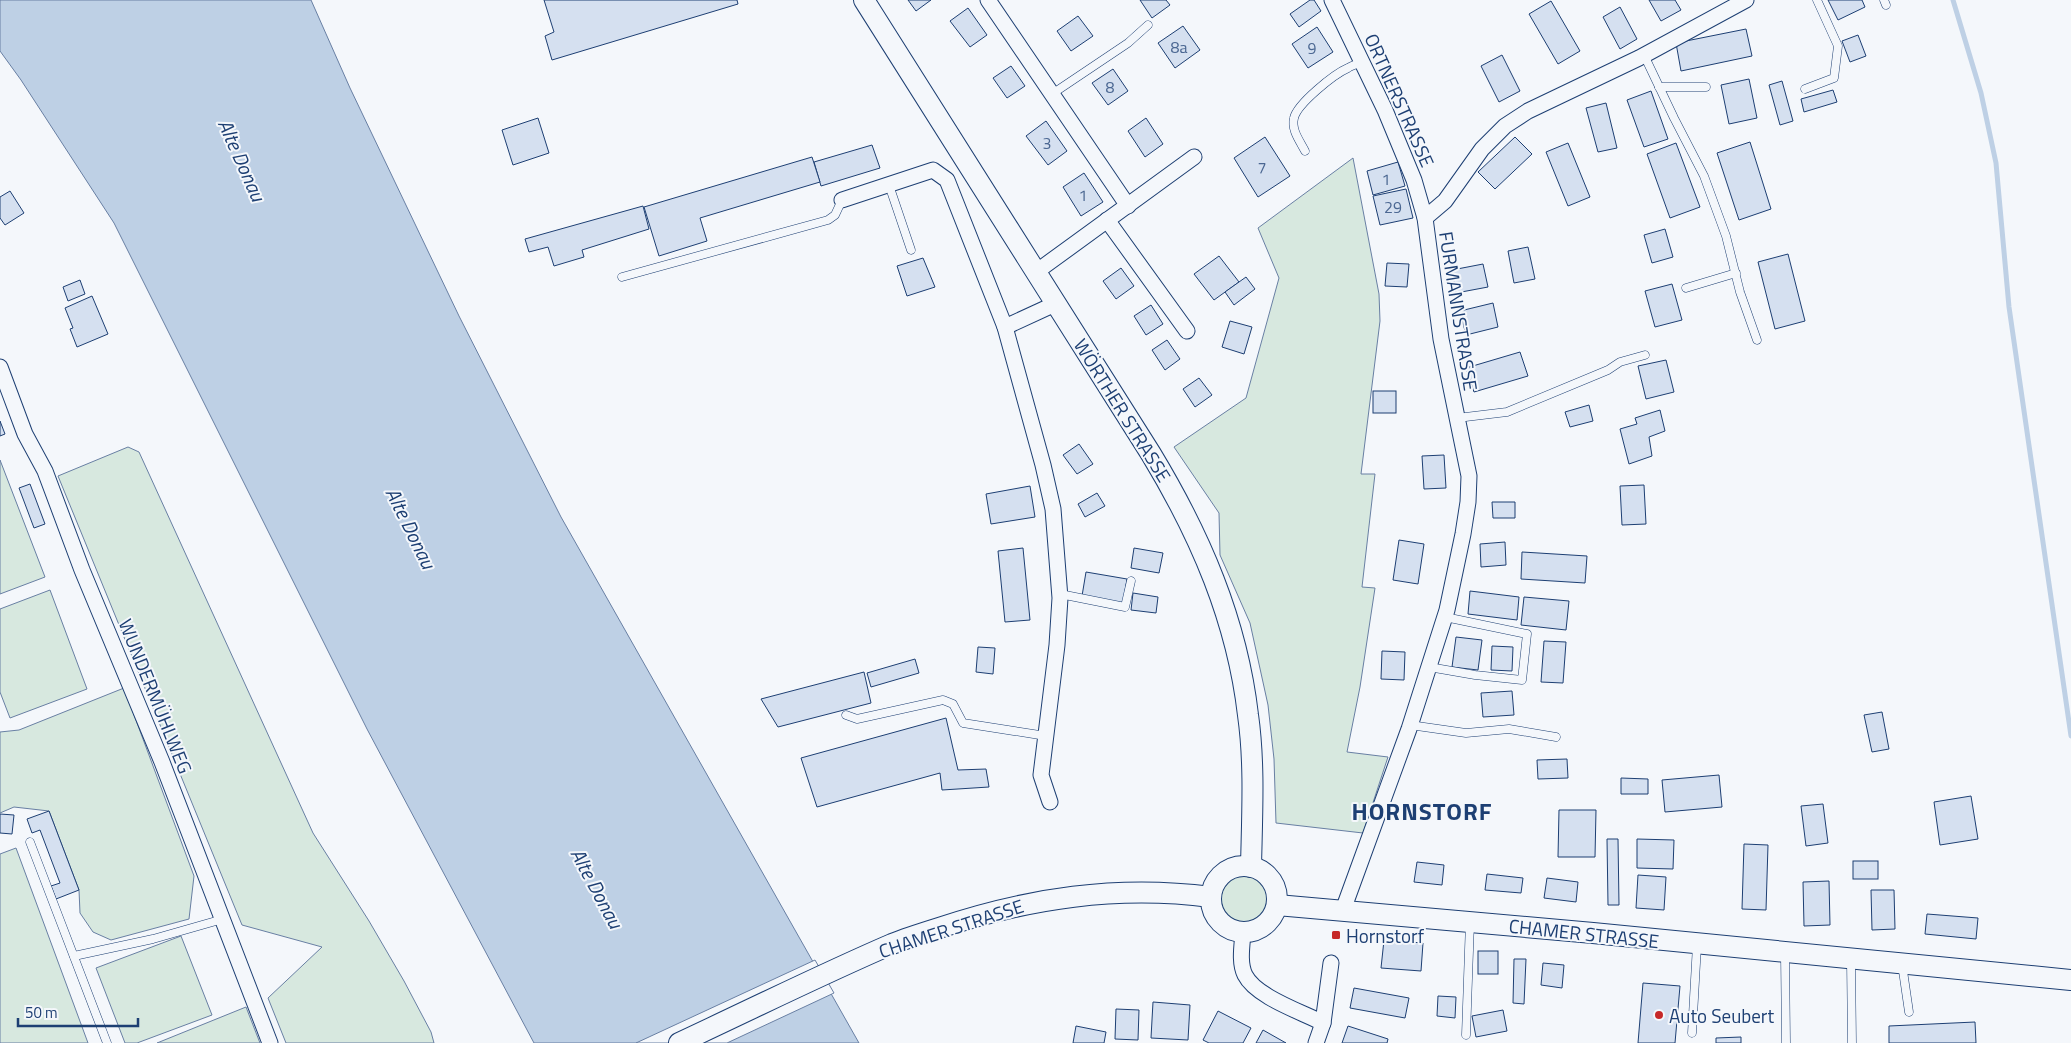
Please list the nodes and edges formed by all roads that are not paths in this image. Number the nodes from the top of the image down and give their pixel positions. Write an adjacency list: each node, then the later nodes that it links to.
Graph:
1 (864, 0): 21 (main road, WÖRTHER STRASSE)
2 (988, 0): 12 (street)
3 (1332, 0): 8 (street, ORTNERSTRASSE)
4 (1746, 0): 7 (street, FURMANNSTRASSE)
5 (1817, 0): 11 (lane)
6 (1148, 25): 12 (lane)
7 (1644, 55): 9 (lane); 18 (street, FURMANNSTRASSE)
8 (1363, 62): 13 (lane); 18 (street, ORTNERSTRASSE)
9 (1659, 87): 10 (lane); 22 (lane)
10 (1706, 87)
11 (1805, 89)
12 (1052, 94): 17 (street)
13 (1305, 151)
14 (1194, 157): 17 (street)
15 (889, 184): 16 (street); 20 (lane); 26 (street)
16 (842, 200): 23 (lane)
17 (1128, 206): 19 (street)
18 (1425, 218): 31 (street, FURMANNSTRASSE)
19 (1107, 220): 21 (street); 27 (street)
20 (911, 250)
21 (1036, 272): 25 (main road, WÖRTHER STRASSE)
22 (1736, 273): 24 (lane); 28 (lane)
23 (622, 277)
24 (1686, 288)
25 (1056, 304): 26 (street); 42 (main road, WÖRTHER STRASSE)
26 (1005, 328): 33 (street)
27 (1187, 331)
28 (1757, 340)
29 (1645, 355): 31 (lane, FURMANNSTRASSE)
30 (0, 367): 46 (street, WUNDERMÜHLWEG)
31 (1457, 418): 34 (street, FURMANNSTRASSE)
32 (1131, 581): 33 (lane)
33 (1060, 594): 38 (street)
34 (1445, 617): 35 (street, FURMANNSTRASSE); 35 (lane)
35 (1429, 667): 37 (street, FURMANNSTRASSE)
36 (846, 714): 38 (lane)
37 (1410, 724): 39 (lane); 45 (street, FURMANNSTRASSE)
38 (1046, 736): 40 (street)
39 (1556, 737)
40 (1050, 802)
41 (30, 842): 51 (lane)
42 (1251, 867): 43 (main road); 44 (main road)
43 (1211, 897): 48 (main road); 62 (main road, CHAMER STRASSE)
44 (1284, 906): 45 (main road, CHAMER STRASSE); 48 (main road)
45 (1343, 910): 47 (main road, CHAMER STRASSE)
46 (223, 919): 51 (lane); 61 (street, WUNDERMÜHLWEG)
47 (1470, 922): 49 (main road, CHAMER STRASSE); 59 (lane)
48 (1242, 933): 57 (street)
49 (1697, 944): 50 (main road, CHAMER STRASSE); 58 (lane)
50 (1785, 952): 52 (main road, CHAMER STRASSE); 64 (lane)
51 (74, 956): 60 (lane)
52 (1851, 958): 54 (main road, CHAMER STRASSE); 65 (lane)
53 (1331, 964): 57 (street)
54 (1902, 964): 55 (main road, CHAMER STRASSE); 56 (lane)
55 (2071, 980)
56 (1909, 1012)
57 (1324, 1023): 63 (street)
58 (1692, 1033)
59 (1466, 1035)
60 (107, 1043)
61 (270, 1043)
62 (679, 1043)
63 (1316, 1043)
64 (1786, 1043)
65 (1852, 1043)

